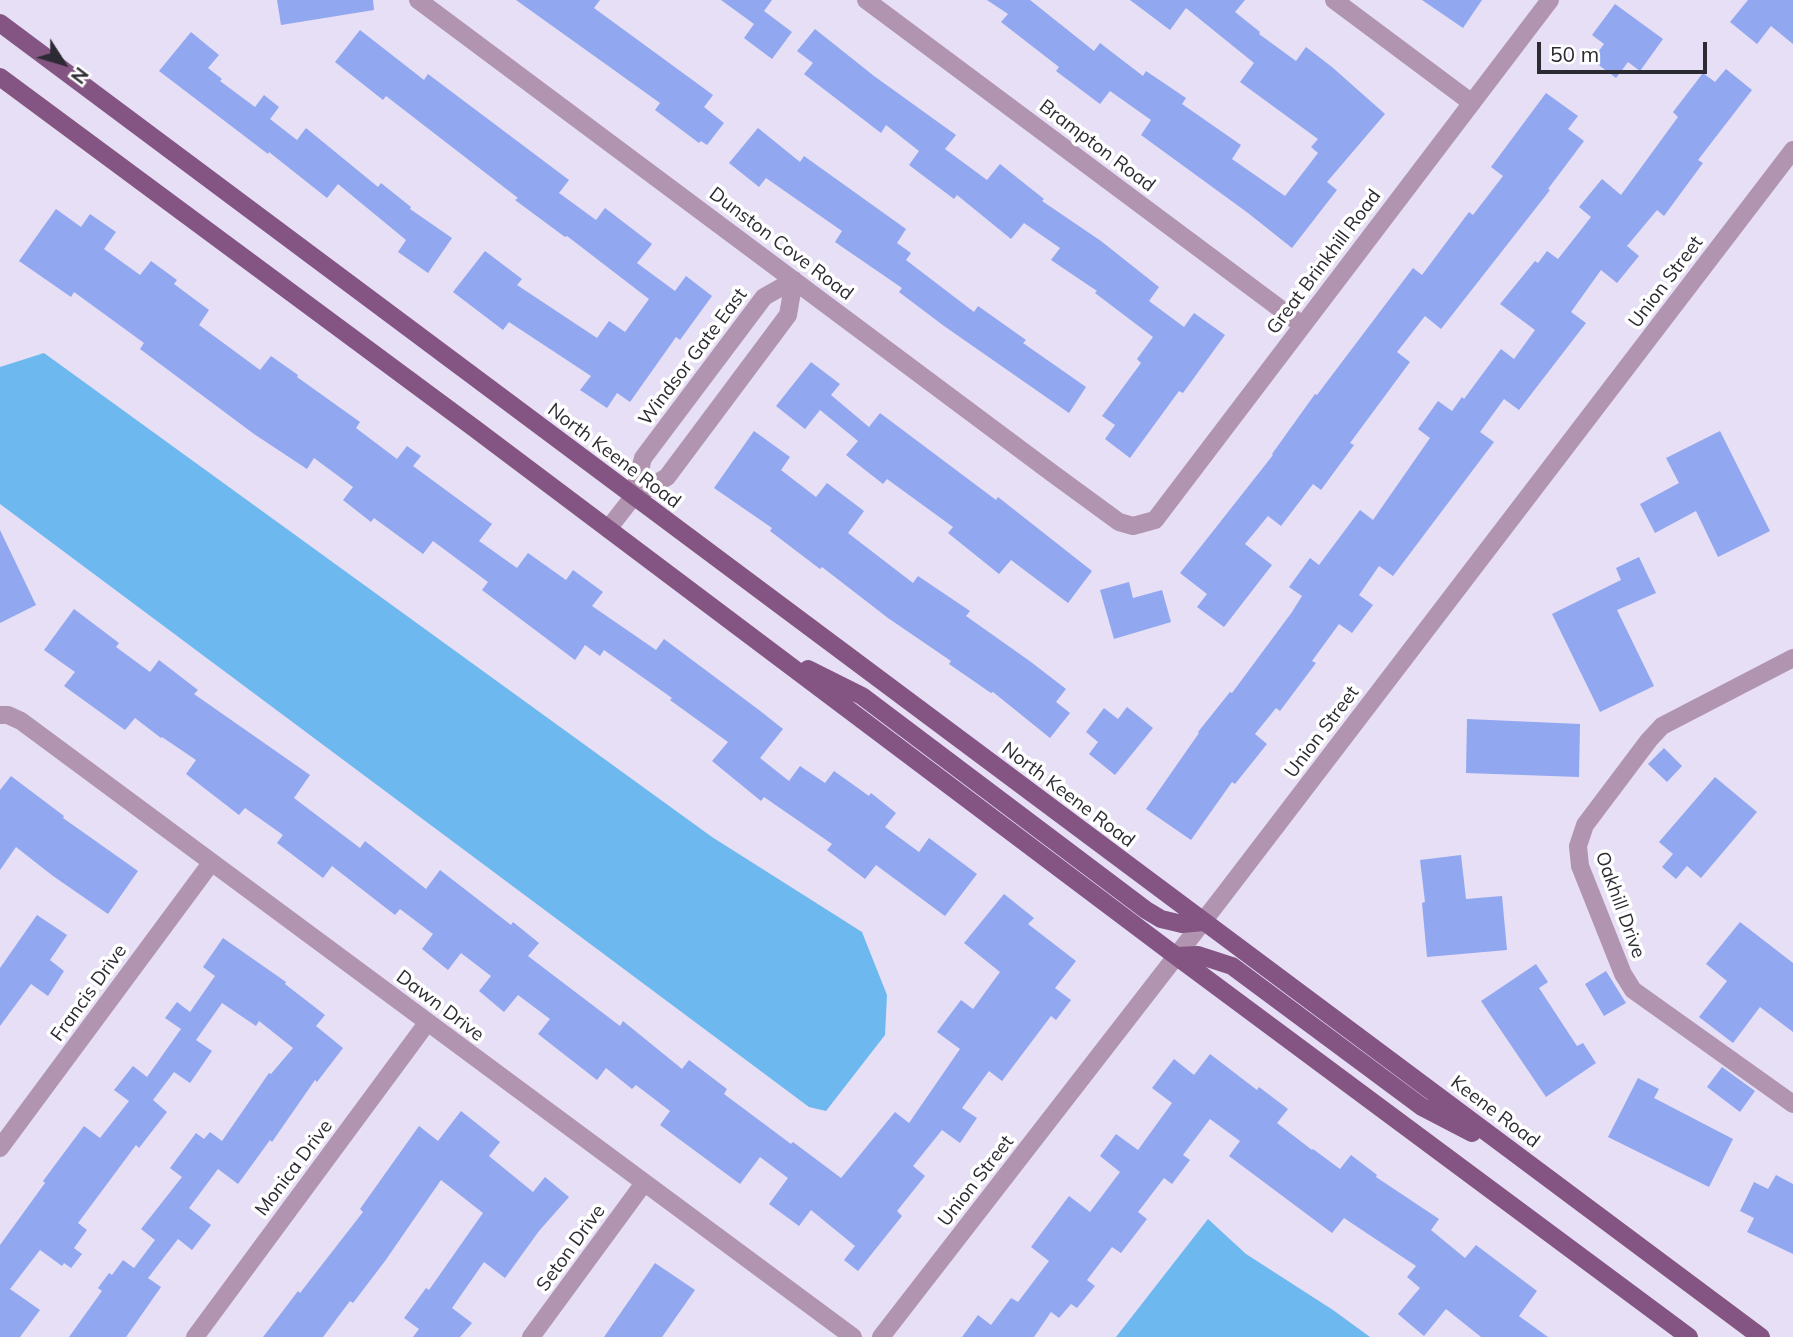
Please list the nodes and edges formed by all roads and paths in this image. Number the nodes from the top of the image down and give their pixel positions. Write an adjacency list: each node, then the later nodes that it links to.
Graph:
1 (418, 0): 9 (street, Dunston Cove Road)
2 (866, 0): 10 (street, Brampton Road)
3 (1334, 0): 7 (street)
4 (1550, 0): 7 (street, Great Brinkhill Road)
5 (0, 23): 11 (main road, North Keene Road)
6 (0, 77): 13 (main road)
7 (1472, 103): 10 (street, Great Brinkhill Road)
8 (1793, 151): 18 (street, Union Street)
9 (794, 281): 11 (street, Windsor Gate East); 11 (street, Windsor Gate East); 12 (street, Dunston Cove Road)
10 (1302, 325): 12 (street, Great Brinkhill Road)
11 (632, 497): 13 (street, Windsor Gate East); 18 (main road, North Keene Road)
12 (1119, 522)
13 (608, 529): 14 (main road)
14 (771, 651): 18 (main road); 19 (main road)
15 (1793, 657): 21 (street, Oakhill Drive)
16 (0, 715): 17 (street, Dawn Drive)
17 (211, 863): 20 (street, Dawn Drive); 22 (street, Francis Drive)
18 (1203, 922): 19 (street, Union Street); 23 (main road, Keene Road)
19 (1176, 956): 23 (main road); 28 (street, Union Street); 29 (main road)
20 (427, 1023): 24 (street, Dawn Drive); 25 (street, Monica Drive)
21 (1793, 1104)
22 (0, 1148)
23 (1519, 1157): 30 (main road, Keene Road)
24 (644, 1183): 26 (street, Seton Drive); 27 (street, Dawn Drive)
25 (195, 1337)
26 (531, 1337)
27 (853, 1337)
28 (881, 1337)
29 (1689, 1337)
30 (1761, 1337)

